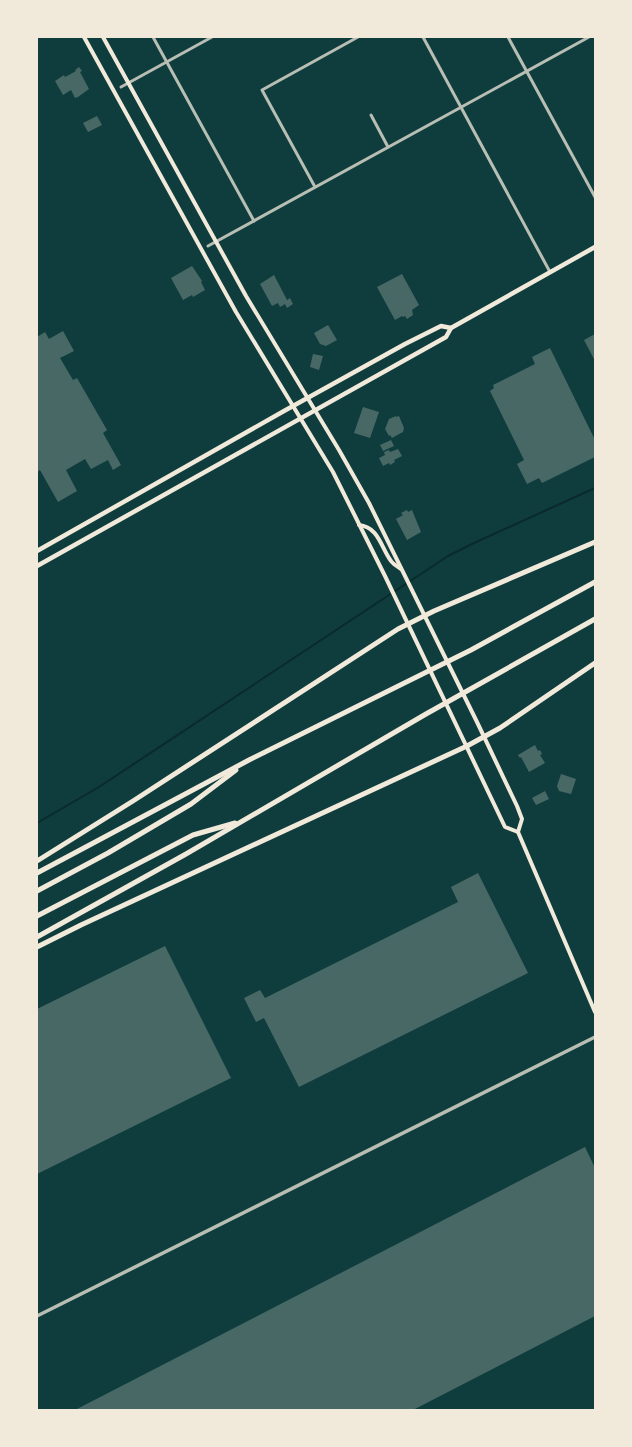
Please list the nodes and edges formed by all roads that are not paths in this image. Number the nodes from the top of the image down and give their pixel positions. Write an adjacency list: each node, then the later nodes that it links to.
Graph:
1 (84, 37): 25 (main road)
2 (103, 37): 11 (main road)
3 (153, 37): 9 (street)
4 (212, 37): 9 (street)
5 (358, 37): 16 (street)
6 (423, 37): 13 (street)
7 (508, 37): 10 (street)
8 (589, 37): 10 (street)
9 (167, 62): 11 (street); 18 (street)
10 (526, 72): 13 (street); 17 (street)
11 (128, 83): 12 (street); 19 (main road)
12 (121, 87)
13 (461, 107): 15 (street); 22 (street)
14 (371, 115): 15 (street)
15 (388, 147): 16 (street)
16 (315, 187): 18 (street)
17 (595, 197)
18 (254, 221): 19 (street)
19 (216, 242): 20 (street); 24 (main road)
20 (208, 246)
21 (595, 247): 22 (main road)
22 (550, 272): 23 (main road)
23 (451, 328): 24 (main road); 26 (main road)
24 (308, 398): 25 (main road); 26 (main road)
25 (294, 406): 27 (main road); 30 (main road)
26 (315, 410): 27 (main road); 32 (main road)
27 (301, 418): 28 (main road); 31 (main road)
28 (359, 525): 32 (main road); 36 (main road)
29 (595, 542): 34 (highway)
30 (37, 551)
31 (37, 566)
32 (401, 569): 34 (main road)
33 (595, 582): 40 (highway)
34 (425, 616): 36 (highway); 38 (main road)
35 (595, 619): 41 (highway)
36 (408, 624): 39 (main road); 43 (highway)
37 (595, 663): 38 (highway)
38 (484, 737): 39 (highway); 42 (main road)
39 (467, 746): 42 (main road); 48 (highway)
40 (249, 760): 44 (highway); 45 (highway)
41 (244, 820): 46 (highway); 47 (highway)
42 (518, 832): 49 (main road)
43 (37, 861)
44 (37, 873)
45 (37, 892)
46 (37, 916)
47 (37, 937)
48 (37, 948)
49 (595, 1012)
50 (595, 1036): 51 (street)
51 (37, 1316)

